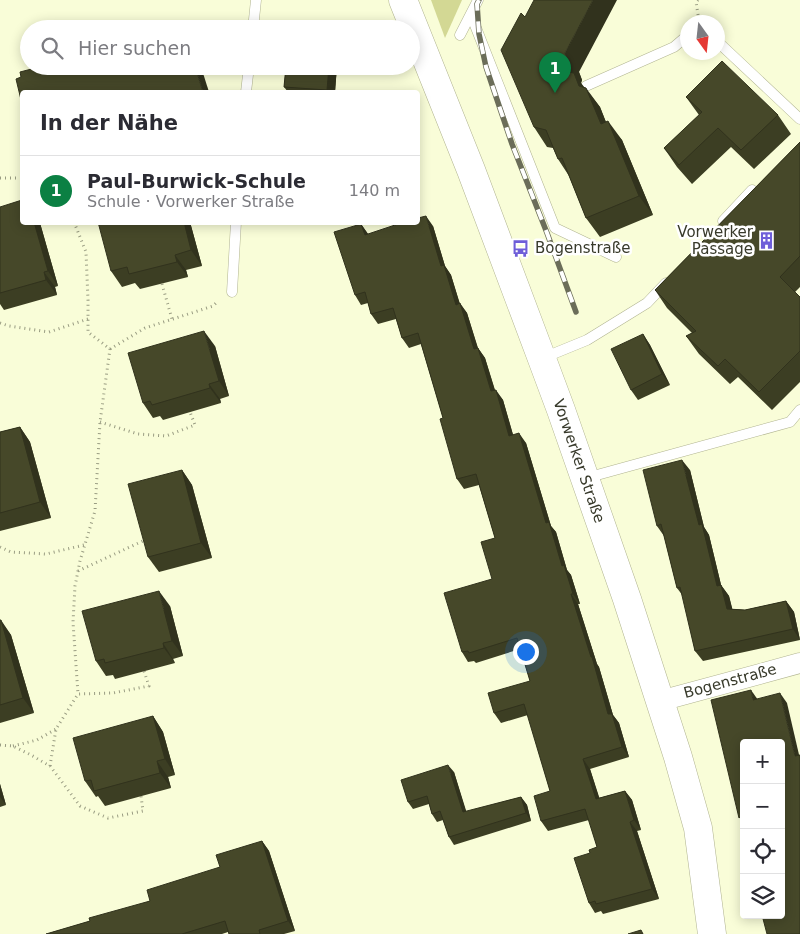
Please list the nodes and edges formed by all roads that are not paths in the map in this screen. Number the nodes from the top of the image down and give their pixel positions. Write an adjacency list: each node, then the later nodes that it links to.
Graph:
1 (256, 0): 5 (lane)
2 (403, 0): 6 (street, Vorwerker Straße)
3 (478, 0): 4 (lane)
4 (471, 15): 7 (lane); 18 (lane)
5 (254, 20)
6 (411, 20)
7 (460, 35)
8 (420, 42): 21 (street, Vorwerker Straße)
9 (680, 42): 12 (lane)
10 (725, 49): 14 (lane)
11 (248, 75): 13 (lane)
12 (586, 86)
13 (246, 90)
14 (800, 119)
15 (752, 190): 17 (lane)
16 (236, 225): 20 (lane)
17 (719, 226)
18 (616, 257)
19 (673, 275): 21 (lane)
20 (232, 292)
21 (542, 359): 24 (street, Vorwerker Straße)
22 (800, 410): 23 (lane)
23 (795, 420): 24 (lane)
24 (585, 478): 26 (street, Vorwerker Straße)
25 (800, 663): 26 (street, Bogenstraße)
26 (660, 700): 27 (street, Vorwerker Straße)
27 (712, 934)

